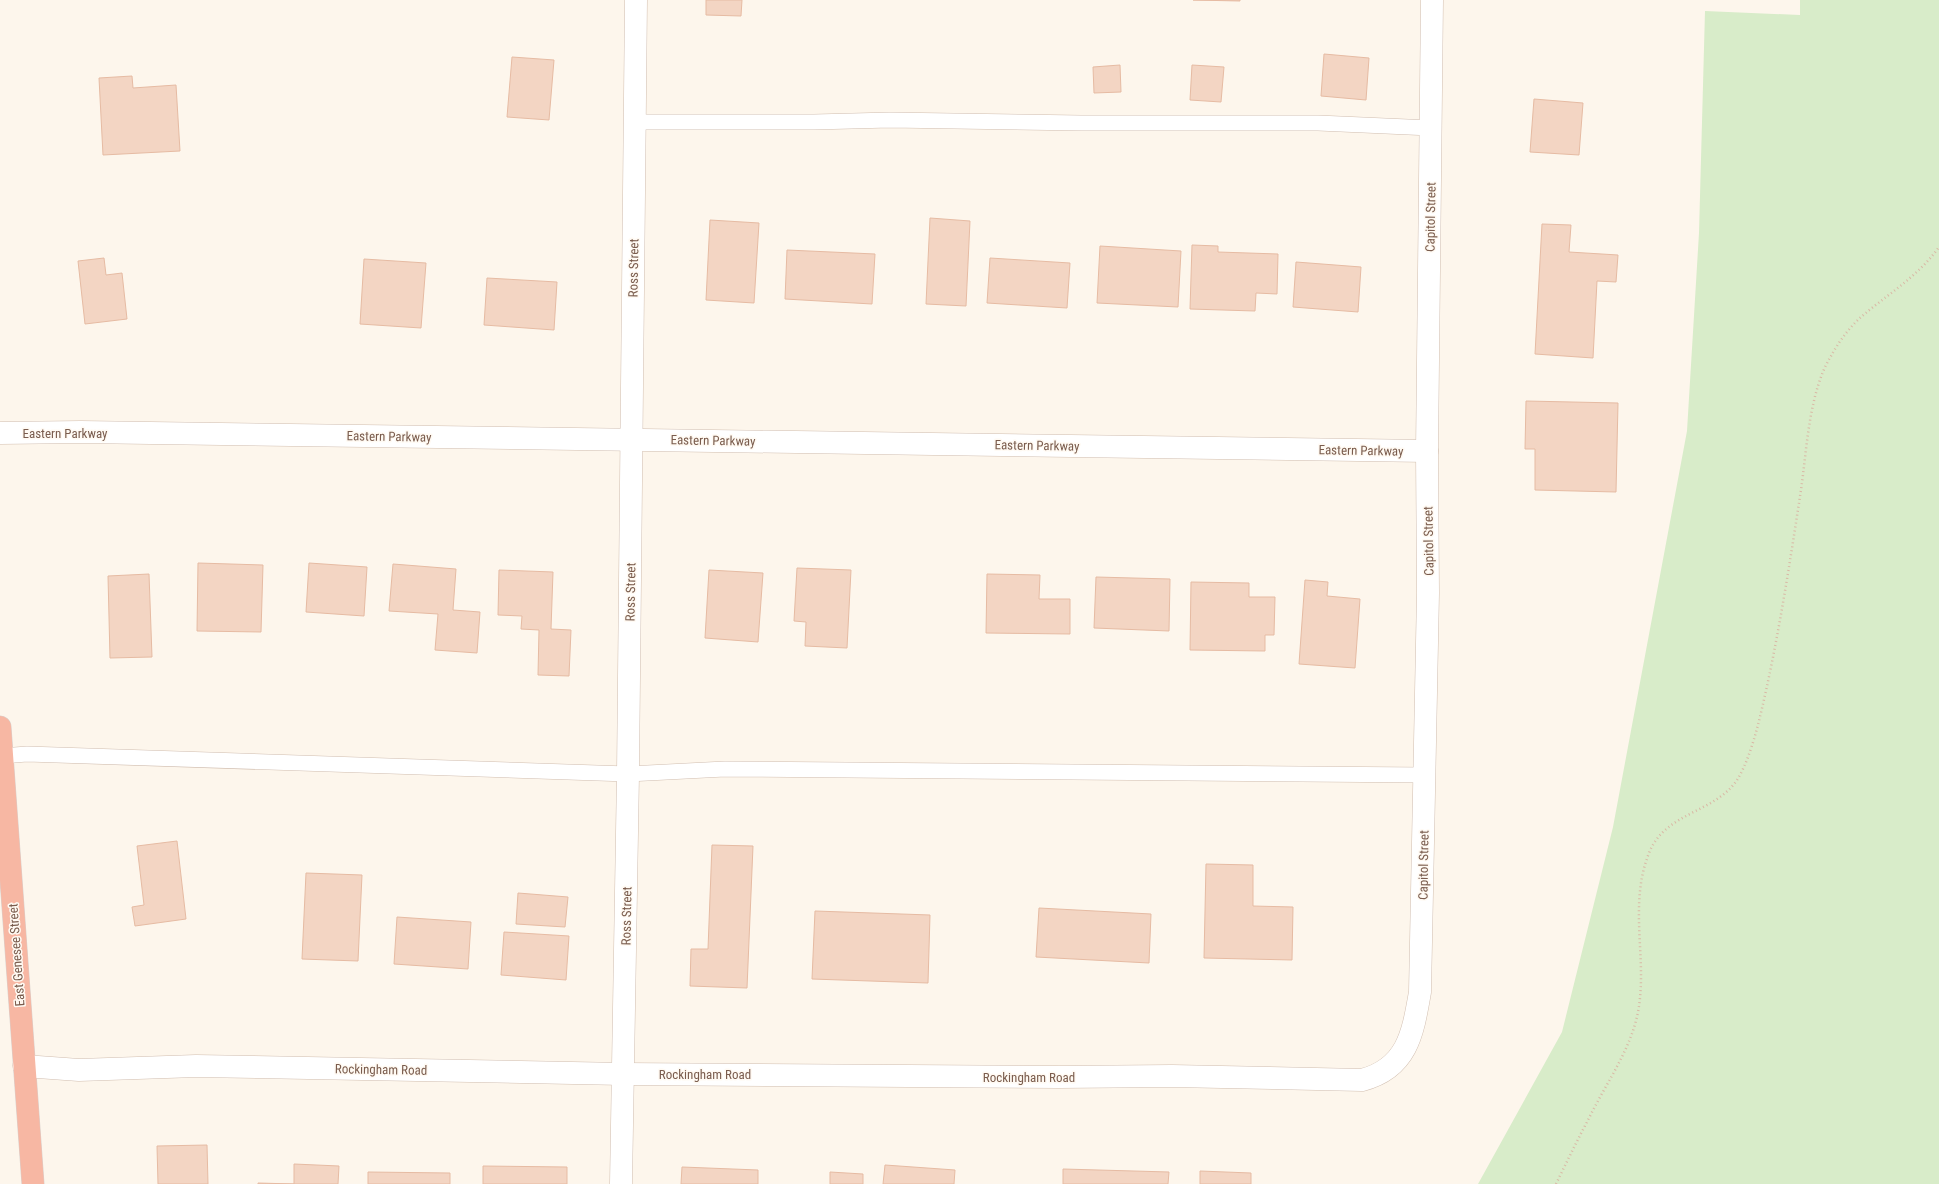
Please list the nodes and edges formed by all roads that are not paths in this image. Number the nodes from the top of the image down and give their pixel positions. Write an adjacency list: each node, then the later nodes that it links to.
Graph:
1 (636, 0): 3 (street, Ross Street)
2 (1432, 0): 4 (street, Capitol Street)
3 (635, 122): 4 (lane); 6 (street, Ross Street)
4 (1431, 128): 7 (street, Capitol Street)
5 (0, 434): 6 (street, Eastern Parkway)
6 (631, 439): 7 (street, Eastern Parkway); 10 (street, Ross Street)
7 (1427, 450): 11 (street, Capitol Street)
8 (0, 727): 9 (highway, East Genesee Street)
9 (1, 756): 10 (lane); 12 (highway, East Genesee Street)
10 (628, 774): 11 (lane); 14 (street, Ross Street)
11 (1425, 774): 13 (street, Capitol Street)
12 (24, 1066): 14 (street, Rockingham Road); 15 (highway, East Genesee Street)
13 (1384, 1070): 14 (street, Rockingham Road)
14 (624, 1074): 16 (street, Ross Street)
15 (33, 1184)
16 (621, 1184)

